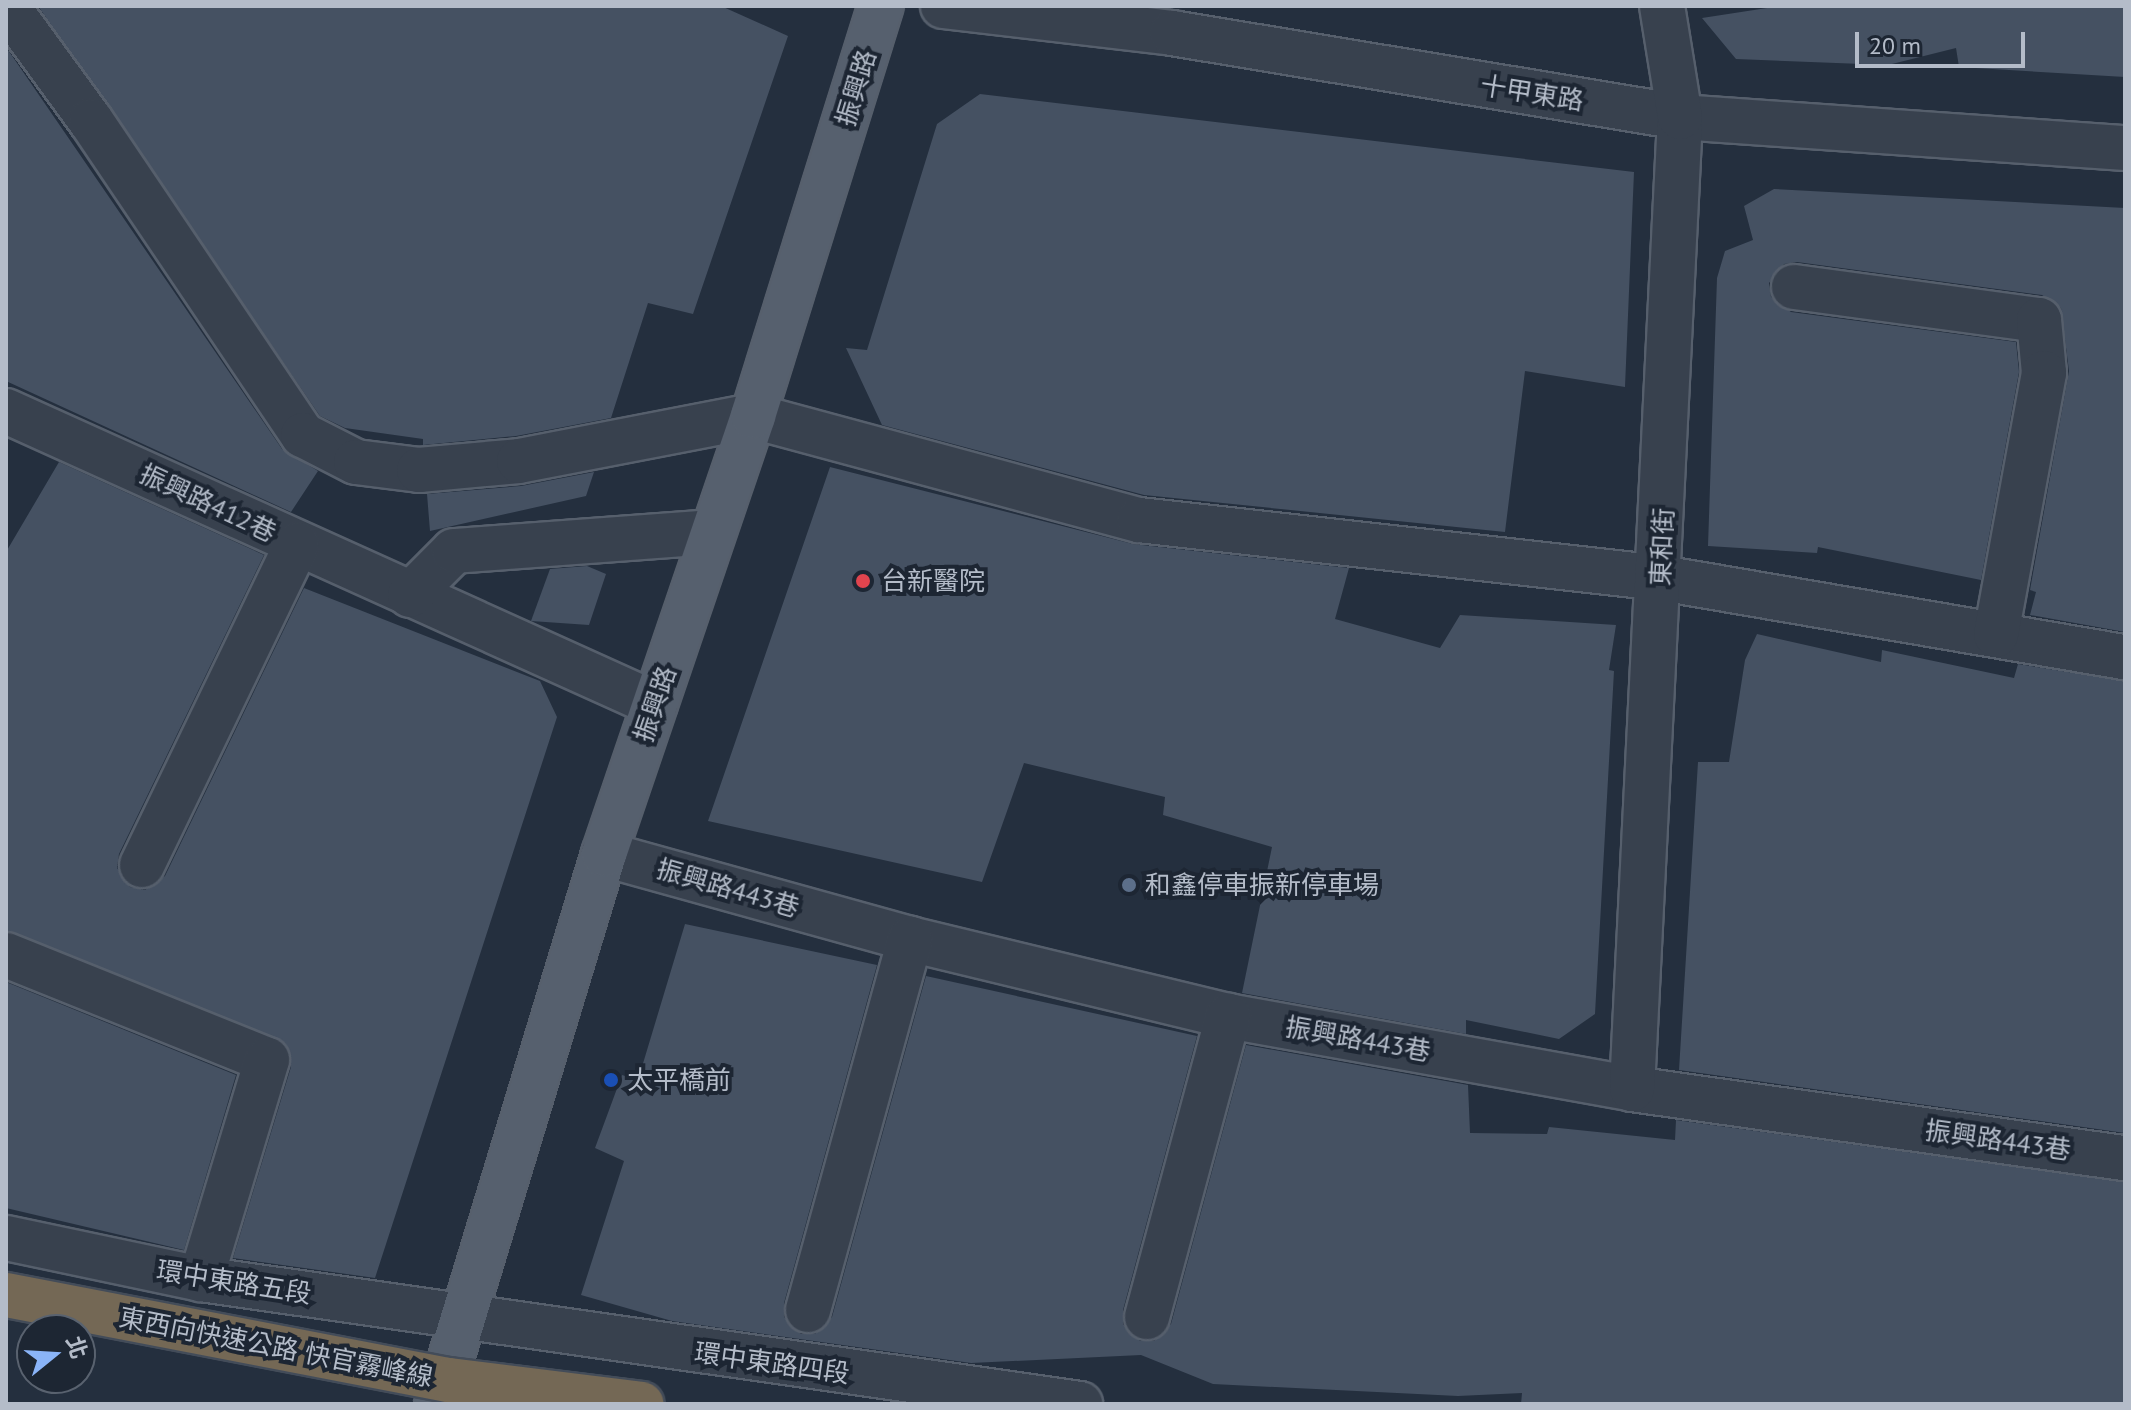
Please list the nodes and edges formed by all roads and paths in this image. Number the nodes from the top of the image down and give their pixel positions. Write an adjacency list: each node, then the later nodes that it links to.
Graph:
1 (7, 6): 9 (street)
2 (881, 6): 9 (main road, 振興路)
3 (943, 6): 5 (street, 十甲東路)
4 (1662, 6): 5 (street, 東和街)
5 (1680, 117): 6 (street, 十甲東路); 12 (street, 東和街)
6 (2125, 148)
7 (1794, 287): 14 (street)
8 (6, 411): 11 (street, 振興路412巷)
9 (753, 416): 10 (main road, 振興路); 12 (street)
10 (712, 532): 13 (street); 16 (main road, 振興路)
11 (297, 544): 13 (street, 振興路412巷); 18 (street)
12 (1661, 578): 14 (street); 22 (street, 東和街)
13 (410, 595): 16 (street, 振興路412巷)
14 (1996, 635): 15 (street)
15 (2125, 657)
16 (655, 704): 17 (main road, 振興路)
17 (604, 854): 19 (street, 振興路443巷); 28 (main road, 振興路)
18 (142, 865)
19 (910, 939): 21 (street, 振興路443巷); 27 (street)
20 (6, 955): 25 (street)
21 (1228, 1016): 22 (street, 振興路443巷); 29 (street)
22 (1632, 1089): 23 (street, 振興路443巷)
23 (2125, 1158)
24 (6, 1238): 25 (street, 環中東路五段)
25 (201, 1279): 28 (street, 環中東路五段)
26 (6, 1295): 31 (highway, 東西向快速公路 快官霧峰線, bridge)
27 (808, 1310)
28 (464, 1317): 30 (main road, 振興路); 32 (street, 環中東路四段)
29 (1147, 1317)
30 (437, 1404)
31 (642, 1404)
32 (1080, 1404)

